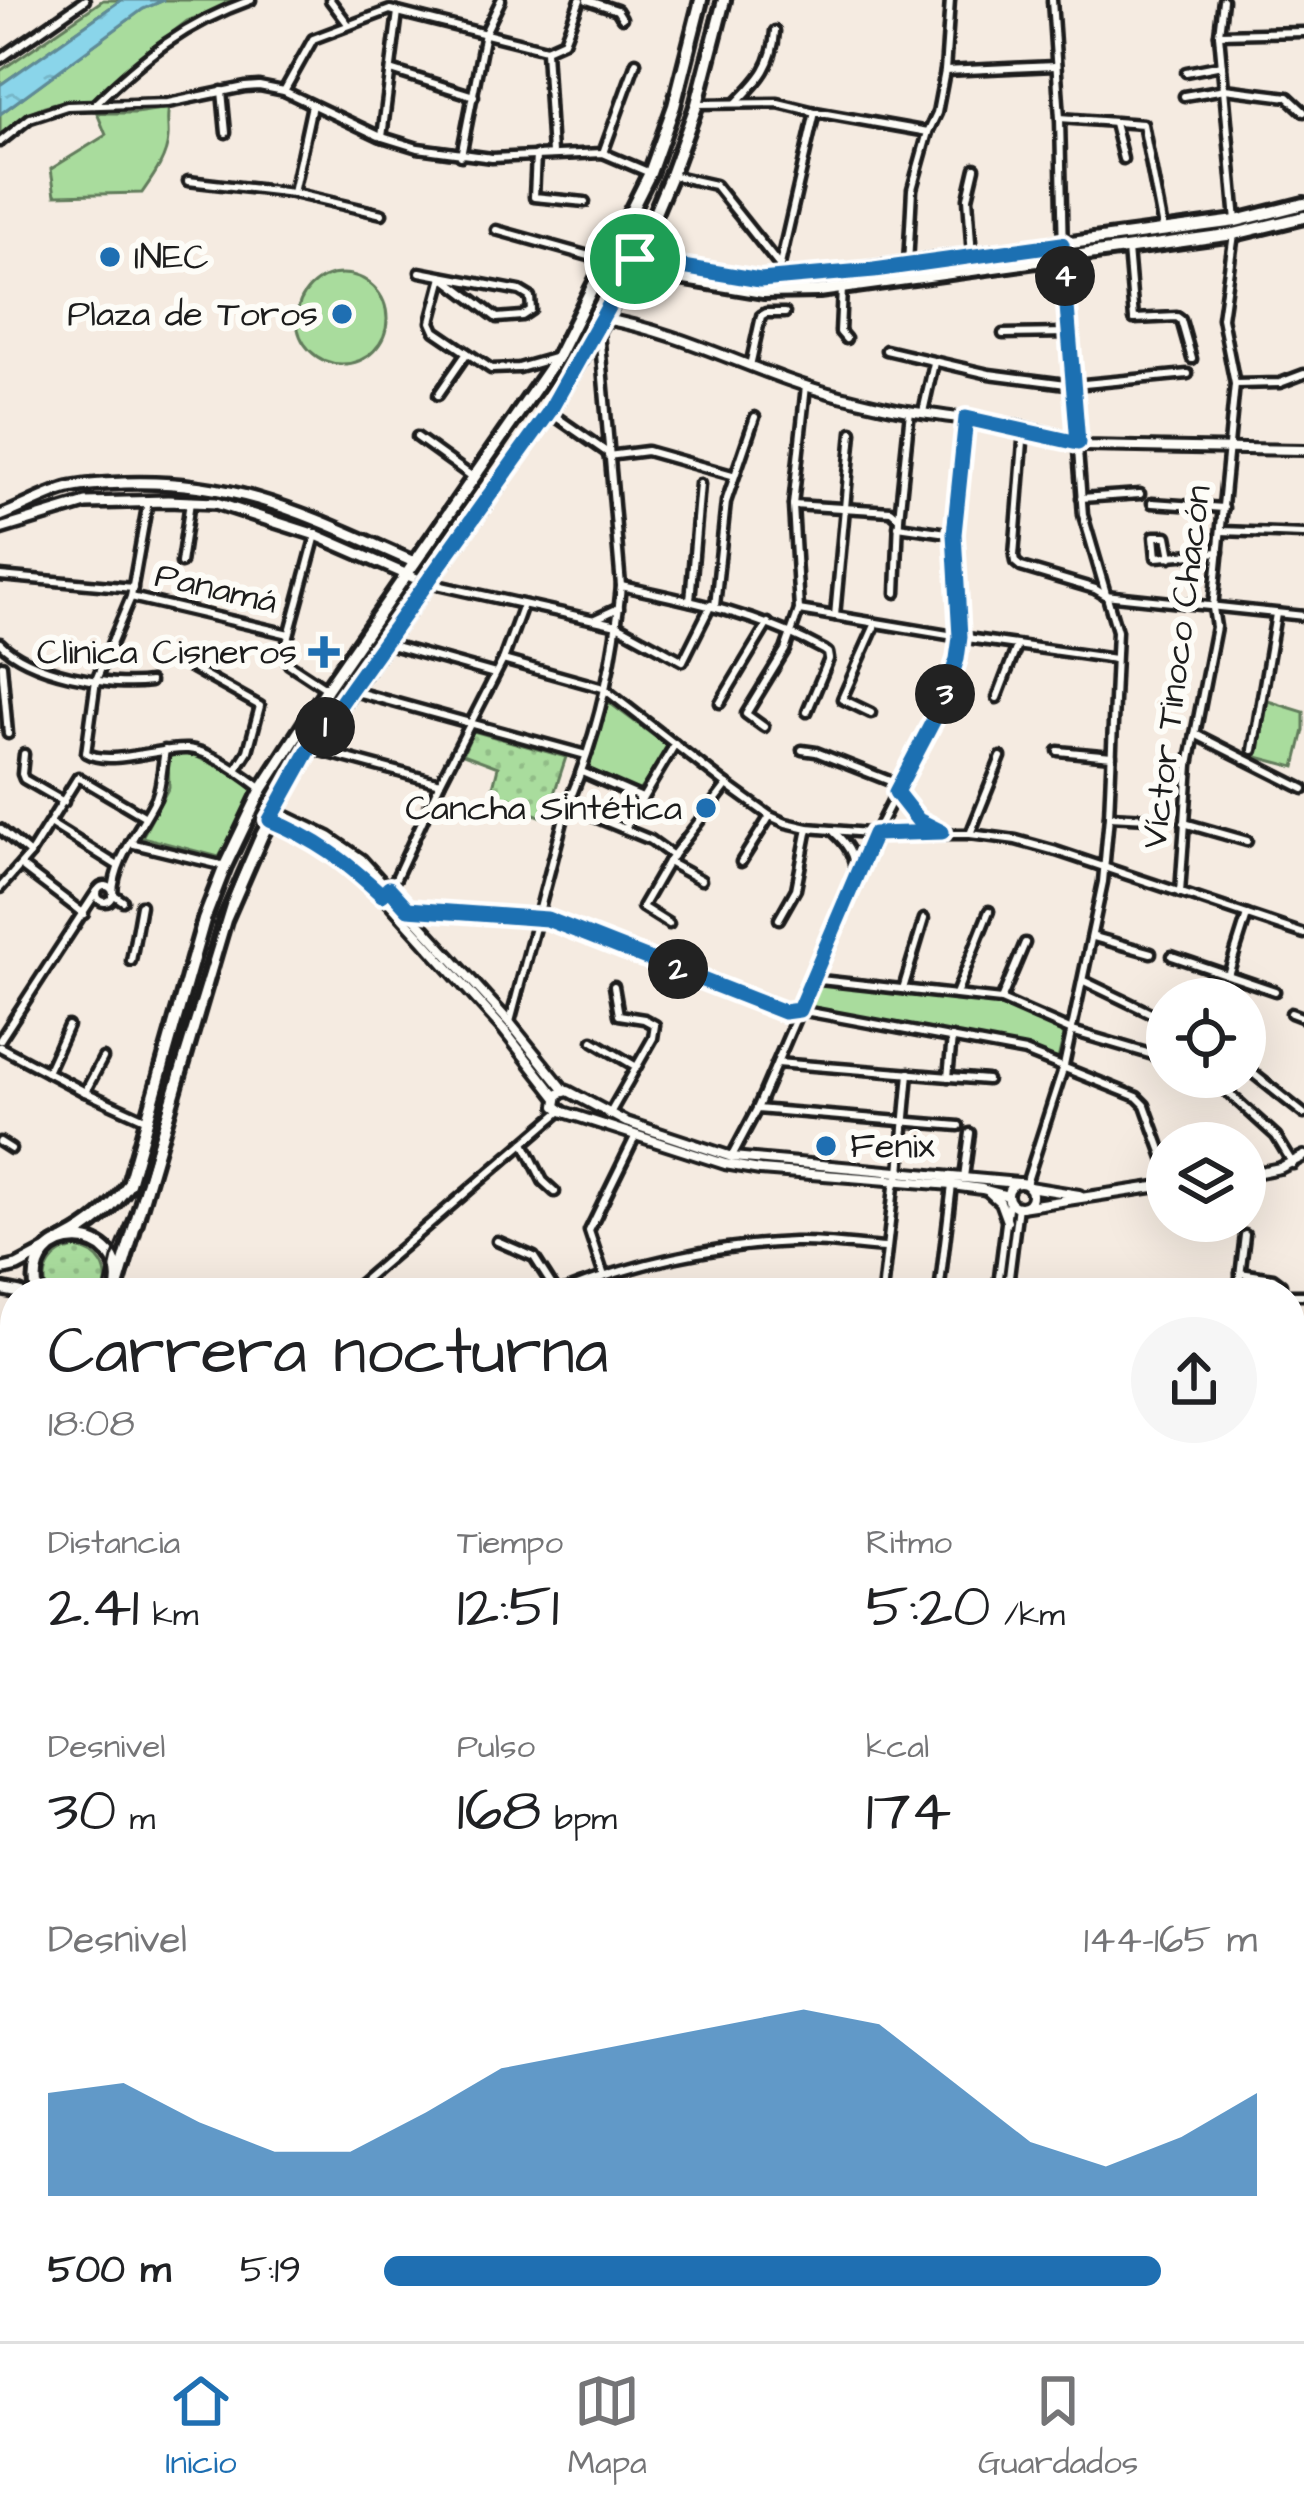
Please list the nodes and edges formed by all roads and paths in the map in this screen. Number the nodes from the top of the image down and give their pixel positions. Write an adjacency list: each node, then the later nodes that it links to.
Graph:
1 (85, 0): 20 (street)
2 (251, 0): 35 (street)
3 (330, 0): 13 (street)
4 (501, 0): 16 (street)
5 (584, 0): 12 (street); 19 (street)
6 (701, 0): 18 (main road)
7 (724, 0): 22 (main road)
8 (950, 0): 26 (street)
9 (1052, 0): 24 (street)
10 (1223, 0): 17 (street, Víctor Tinoco Chacón)
11 (393, 7): 13 (street); 16 (street); 25 (street)
12 (622, 18)
13 (347, 24): 30 (street)
14 (775, 31): 34 (street)
15 (1304, 32): 17 (street)
16 (485, 33): 19 (street); 31 (street)
17 (1219, 34): 23 (street, Víctor Tinoco Chacón)
18 (692, 37): 22 (main road); 51 (main road)
19 (545, 49): 46 (street)
20 (0, 59)
21 (637, 62): 45 (street)
22 (707, 62): 33 (main road)
23 (1222, 65): 27 (street); 28 (street, Víctor Tinoco Chacón)
24 (1057, 66): 26 (street); 39 (street)
25 (391, 70): 31 (street); 43 (street)
26 (945, 71): 41 (street)
27 (1186, 72)
28 (1225, 89): 32 (street); 38 (street); 59 (street, Víctor Tinoco Chacón)
29 (222, 91): 30 (street); 35 (street); 42 (street)
30 (284, 92): 36 (street)
31 (473, 96): 48 (street)
32 (1184, 96)
33 (697, 104): 34 (street); 52 (main road)
34 (734, 104): 37 (street)
35 (94, 105): 44 (street)
36 (312, 105): 43 (street); 54 (street)
37 (815, 112): 41 (street); 69 (street)
38 (1304, 112)
39 (1060, 118): 40 (street); 63 (street)
40 (1114, 123): 49 (street); 61 (street)
41 (928, 132): 67 (street)
42 (226, 134)
43 (382, 136): 48 (street)
44 (0, 142)
45 (603, 153): 46 (street); 51 (street)
46 (553, 154): 47 (street)
47 (536, 155): 48 (street); 55 (street)
48 (461, 156)
49 (1123, 159)
50 (975, 168): 64 (street)
51 (650, 173): 65 (main road)
52 (671, 175): 66 (main road); 69 (street)
53 (188, 181): 54 (street)
54 (293, 193): 57 (street)
55 (585, 202)
56 (1304, 204): 59 (main road)
57 (382, 214)
58 (1304, 217): 59 (main road)
59 (1235, 228): 61 (main road); 62 (main road); 87 (street, Víctor Tinoco Chacón)
60 (496, 230): 65 (street)
61 (1164, 232): 63 (main road)
62 (1128, 249): 63 (main road); 80 (street)
63 (1063, 250): 64 (main road); 71 (main road); 74 (street)
64 (972, 257): 67 (main road)
65 (607, 261): 66 (main road); 79 (main road)
66 (633, 264): 69 (main road); 71 (main road); 73 (main road)
67 (908, 266): 69 (main road)
68 (420, 272): 70 (street)
69 (778, 272)
70 (443, 277): 70 (street); 78 (street)
71 (842, 287): 76 (street)
72 (785, 313): 83 (street)
73 (601, 323): 83 (street); 92 (main road); 102 (street)
74 (1070, 333): 75 (street); 88 (street)
75 (1003, 334)
76 (846, 339)
77 (886, 350): 82 (street)
78 (467, 353): 81 (street); 90 (street)
79 (558, 356): 81 (street); 84 (main road)
80 (1192, 359)
81 (536, 362): 84 (street)
82 (934, 363): 88 (street); 93 (street)
83 (750, 366): 89 (street)
84 (548, 373): 104 (main road)
85 (1187, 374): 88 (street)
86 (1304, 374): 87 (street)
87 (1234, 384): 100 (street, Víctor Tinoco Chacón)
88 (1074, 385): 99 (street)
89 (806, 386): 91 (street); 111 (street)
90 (438, 394)
91 (910, 411): 93 (street); 115 (street)
92 (549, 412): 102 (street); 127 (main road)
93 (922, 413): 95 (street)
94 (754, 417): 103 (street)
95 (966, 418): 96 (street); 118 (street)
96 (1024, 430): 99 (street); 131 (street)
97 (852, 432): 112 (street)
98 (416, 437): 104 (street)
99 (1078, 443): 100 (street); 107 (street)
100 (1229, 448): 101 (street); 113 (street, Víctor Tinoco Chacón)
101 (1304, 450)
102 (608, 454): 103 (street); 128 (street)
103 (734, 476): 134 (street)
104 (474, 478): 123 (main road)
105 (700, 484): 132 (street)
106 (1140, 494): 107 (street)
107 (1081, 498): 131 (street)
108 (148, 501): 109 (main road); 116 (main road); 129 (street)
109 (190, 502): 120 (main road); 124 (street)
110 (1152, 503): 113 (street)
111 (793, 505): 112 (street); 137 (street)
112 (847, 508): 115 (street); 139 (street)
113 (1224, 508): 117 (street, Víctor Tinoco Chacón)
114 (0, 516): 123 (main road)
115 (899, 522): 118 (street); 130 (street)
116 (0, 529)
117 (1221, 531): 119 (street); 121 (street, Víctor Tinoco Chacón)
118 (954, 534): 147 (street)
119 (1304, 534)
120 (316, 535): 125 (main road); 146 (street)
121 (1219, 552): 122 (street); 136 (street, Víctor Tinoco Chacón)
122 (1171, 556)
123 (414, 562): 125 (main road)
124 (182, 563)
125 (406, 574): 127 (main road); 160 (main road)
126 (0, 576): 129 (street, Panamá)
127 (426, 583): 133 (street); 149 (main road)
128 (621, 586): 132 (street); 135 (street)
129 (132, 592): 146 (street, Panamá); 157 (street)
130 (896, 592)
131 (1105, 596): 136 (street); 154 (street)
132 (690, 601): 134 (street)
133 (523, 605): 141 (street); 153 (street)
134 (713, 606): 142 (street); 144 (street)
135 (619, 608): 141 (street); 144 (street)
136 (1213, 608): 138 (street); 170 (street, Víctor Tinoco Chacón)
137 (799, 610): 139 (street); 145 (street)
138 (1276, 614): 140 (street); 174 (street)
139 (835, 616): 143 (street)
140 (1304, 616)
141 (594, 620): 144 (street)
142 (769, 623): 145 (street); 163 (street)
143 (876, 623): 147 (street); 165 (street)
144 (617, 625): 159 (street)
145 (791, 632): 164 (street); 168 (street)
146 (289, 634): 160 (street)
147 (960, 637): 150 (street); 186 (street)
148 (0, 643): 151 (street)
149 (384, 643): 156 (street); 161 (main road)
150 (1016, 646): 154 (street); 162 (street)
151 (17, 658): 155 (street); 157 (street)
152 (174, 658): 181 (street)
153 (503, 659): 156 (street); 159 (street)
154 (1115, 659): 179 (street)
155 (1, 665): 166 (street)
156 (494, 674): 167 (street)
157 (96, 680): 158 (street); 175 (street)
158 (150, 682)
159 (603, 688): 171 (street); 178 (street)
160 (327, 689): 185 (main road)
161 (350, 690): 167 (street); 172 (main road)
162 (997, 698)
163 (720, 703)
164 (807, 712)
165 (871, 713)
166 (4, 724): 169 (street)
167 (471, 725): 178 (street); 183 (street)
168 (764, 727)
169 (8, 734)
170 (1195, 734): 187 (street); 196 (street, Víctor Tinoco Chacón)
171 (676, 743): 184 (street); 188 (street)
172 (310, 748): 183 (street); 191 (main road)
173 (802, 750): 186 (street)
174 (1252, 750)
175 (164, 751): 181 (street); 192 (street)
176 (1058, 751): 179 (street)
177 (25, 754): 189 (street)
178 (586, 755): 182 (street)
179 (1112, 756): 194 (street)
180 (1001, 757): 204 (street)
181 (236, 770): 185 (street)
182 (582, 772): 188 (street); 190 (street)
183 (440, 783): 218 (street)
184 (727, 785): 193 (street); 208 (street)
185 (262, 789): 212 (main road)
186 (897, 789): 202 (street); 203 (street)
187 (1304, 789)
188 (642, 798): 200 (street)
189 (64, 802): 192 (street); 197 (street)
190 (567, 806): 200 (street); 229 (street)
191 (272, 815): 218 (street); 307 (main road)
192 (144, 816): 206 (street)
193 (770, 816): 198 (street); 209 (street)
194 (1109, 816): 195 (street); 213 (street)
195 (1149, 818)
196 (1184, 823): 205 (street); 219 (street, Víctor Tinoco Chacón)
197 (51, 824): 207 (street); 211 (street)
198 (808, 828): 201 (street); 228 (street)
199 (0, 829): 207 (street)
200 (625, 829): 208 (street)
201 (831, 830): 203 (street); 214 (street)
202 (942, 832): 203 (street); 204 (street)
203 (874, 834): 214 (street)
204 (970, 834): 213 (street)
205 (1247, 842)
206 (130, 843): 211 (street); 212 (street)
207 (30, 854): 210 (street)
208 (670, 859): 215 (street); 231 (street)
209 (741, 862)
210 (21, 866): 216 (street); 226 (street)
211 (118, 866): 217 (street); 220 (street)
212 (225, 866): 274 (main road)
213 (1105, 869): 219 (street); 234 (street)
214 (856, 877): 240 (street)
215 (700, 880)
216 (0, 888)
217 (98, 889): 220 (street); 221 (street); 226 (street)
218 (385, 891): 223 (street); 232 (street)
219 (1180, 893): 227 (street)
220 (113, 894): 221 (street)
221 (106, 902): 226 (street)
222 (141, 905): 238 (street)
223 (408, 909): 224 (street); 232 (street)
224 (431, 911): 229 (street); 232 (street)
225 (988, 911): 245 (street)
226 (84, 914): 256 (street)
227 (1247, 915): 233 (street); 239 (street)
228 (779, 919)
229 (536, 920): 247 (street); 252 (street)
230 (925, 920): 243 (street)
231 (669, 924)
232 (421, 931): 252 (street)
233 (1304, 934)
234 (1094, 937): 236 (street); 241 (street)
235 (1025, 943): 246 (street)
236 (1151, 953)
237 (1172, 956): 239 (street)
238 (131, 961)
239 (1228, 975): 244 (street)
240 (811, 979): 243 (street); 247 (street)
241 (1082, 980): 248 (street); 253 (street)
242 (614, 986): 260 (street)
243 (903, 989): 245 (street)
244 (1275, 992)
245 (956, 994): 246 (street)
246 (1001, 1000): 253 (street)
247 (799, 1010): 254 (street); 259 (street)
248 (1146, 1011)
249 (1291, 1013): 250 (street)
250 (1304, 1018)
251 (68, 1026): 262 (street)
252 (506, 1026): 268 (street)
253 (1072, 1031): 257 (street); 261 (street)
254 (952, 1037): 261 (street); 264 (street)
255 (593, 1041): 260 (street)
256 (0, 1044): 262 (street)
257 (1146, 1052)
258 (103, 1058): 267 (street)
259 (777, 1063): 263 (street); 270 (street)
260 (634, 1066): 273 (street)
261 (1064, 1066): 276 (street); 289 (street)
262 (47, 1072): 267 (street)
263 (909, 1073): 264 (street); 275 (street)
264 (948, 1077): 265 (street)
265 (987, 1080)
266 (1266, 1084): 272 (street)
267 (85, 1092): 274 (street)
268 (561, 1094): 271 (street); 273 (street)
269 (1234, 1098): 285 (street)
270 (757, 1109): 275 (street); 283 (street)
271 (565, 1112): 279 (street); 281 (street)
272 (1304, 1114)
273 (608, 1115): 283 (street)
274 (147, 1120): 297 (main road)
275 (906, 1120): 277 (street); 287 (street)
276 (1150, 1122)
277 (959, 1126)
278 (970, 1133): 288 (street)
279 (636, 1135): 287 (street); 304 (street)
280 (0, 1142): 282 (street)
281 (524, 1143): 293 (street); 308 (street)
282 (11, 1149)
283 (732, 1156): 287 (street)
284 (1304, 1156): 285 (street)
285 (1293, 1164): 286 (street)
286 (1266, 1170)
287 (899, 1177): 288 (street); 290 (street); 300 (street)
288 (964, 1180): 289 (street)
289 (1024, 1185): 294 (street); 295 (street); 295 (street)
290 (952, 1186): 292 (street); 312 (street)
291 (1146, 1187): 294 (street)
292 (982, 1189): 295 (street); 296 (street)
293 (555, 1192)
294 (1087, 1196): 295 (street)
295 (1014, 1202): 296 (street); 314 (street)
296 (1007, 1221): 313 (street)
297 (65, 1240): 301 (main road); 306 (main road)
298 (496, 1241): 309 (street)
299 (1244, 1242): 303 (street)
300 (886, 1248): 304 (street); 311 (street)
301 (47, 1250): 302 (main road); 305 (main road)
302 (0, 1270)
303 (1240, 1273): 315 (street); 316 (street)
304 (604, 1276): 310 (street)
305 (37, 1278)
306 (115, 1278)
307 (120, 1278)
308 (367, 1278)
309 (548, 1278)
310 (599, 1278)
311 (883, 1278)
312 (941, 1278)
313 (999, 1278)
314 (1008, 1278)
315 (1240, 1278)
316 (1274, 1278)

